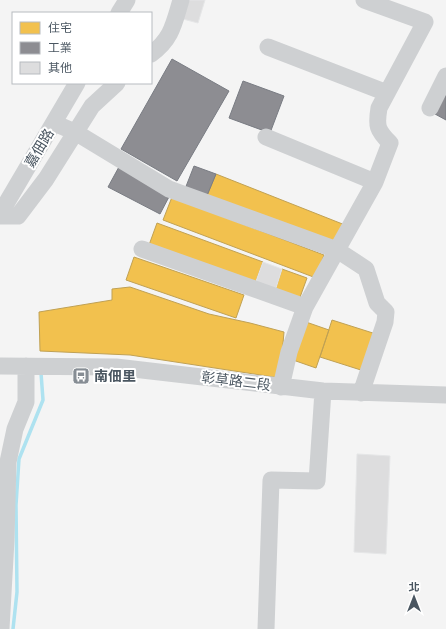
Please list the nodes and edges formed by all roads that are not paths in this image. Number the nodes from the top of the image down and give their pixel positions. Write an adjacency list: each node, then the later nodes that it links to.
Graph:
1 (127, 0): 4 (street)
2 (181, 0): 6 (street)
3 (364, 0): 10 (street)
4 (120, 12)
5 (268, 47): 10 (street)
6 (152, 53)
7 (446, 76): 11 (street)
8 (77, 84): 12 (street, 嘉佃路)
9 (116, 84): 13 (street)
10 (387, 93): 15 (street)
11 (430, 108)
12 (54, 123): 13 (street); 16 (street, 嘉佃路)
13 (75, 132): 16 (street); 18 (street)
14 (266, 137): 15 (street)
15 (375, 182): 18 (street)
16 (0, 215)
17 (142, 249): 19 (street)
18 (337, 250): 19 (street); 24 (street)
19 (305, 307): 22 (street)
20 (0, 366): 21 (street, 彰草路二段)
21 (26, 366): 22 (street, 彰草路二段); 26 (street)
22 (281, 387): 23 (street, 彰草路二段)
23 (324, 391): 24 (street, 彰草路二段); 28 (street)
24 (361, 393): 25 (street, 彰草路二段)
25 (446, 395)
26 (3, 540): 27 (street)
27 (1, 629)
28 (266, 629)

